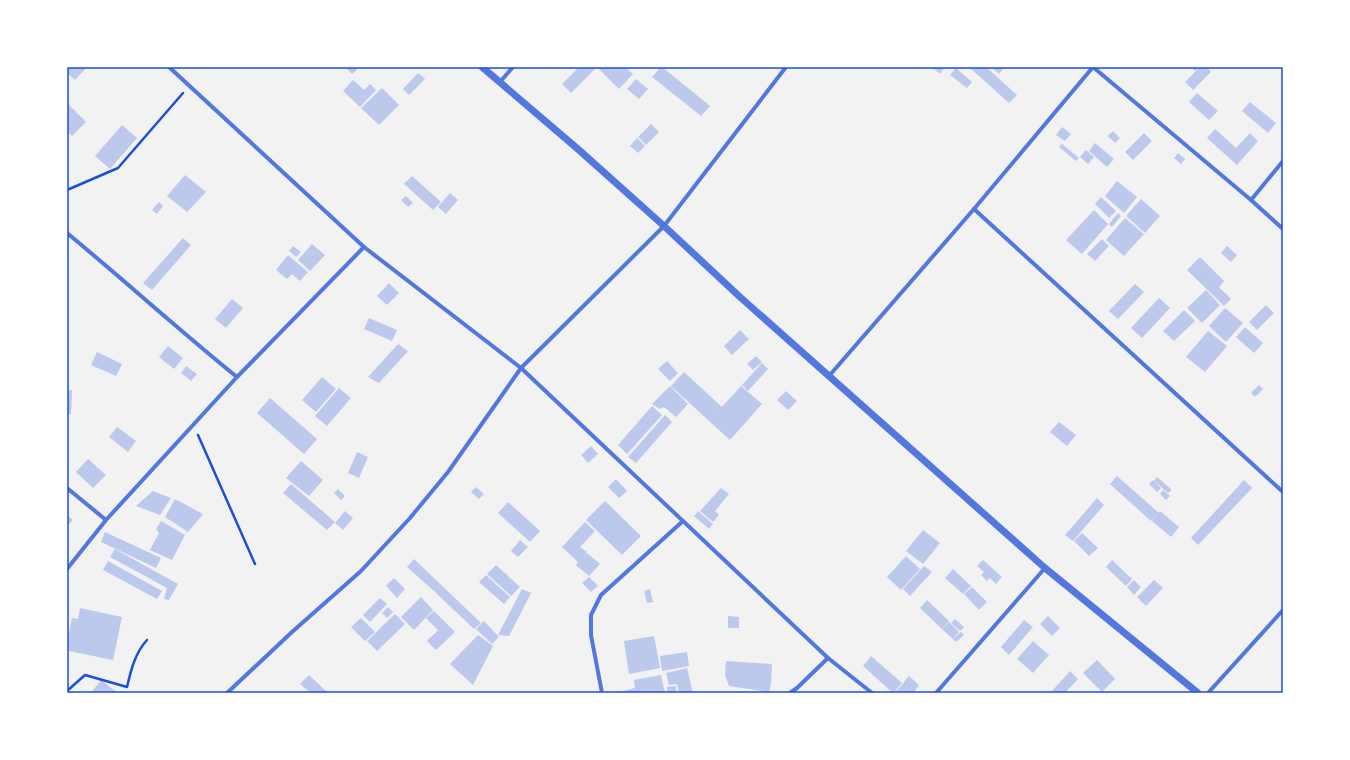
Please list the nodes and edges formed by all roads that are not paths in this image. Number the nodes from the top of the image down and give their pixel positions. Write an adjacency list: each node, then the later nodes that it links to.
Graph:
1 (169, 67): 13 (street)
2 (482, 67): 6 (street)
3 (513, 67): 6 (street)
4 (786, 67): 10 (street)
5 (1093, 67): 8 (street); 9 (street)
6 (499, 83): 10 (street)
7 (1283, 161): 8 (street)
8 (1251, 200): 11 (street)
9 (974, 209): 15 (street); 18 (street)
10 (664, 226): 14 (street); 15 (street)
11 (1283, 229)
12 (67, 233): 16 (street)
13 (364, 246): 14 (street); 16 (street)
14 (521, 368): 20 (street); 26 (street)
15 (829, 376): 22 (street)
16 (237, 377): 19 (street)
17 (67, 488): 19 (street)
18 (1283, 492)
19 (106, 520): 21 (street)
20 (683, 521): 24 (street); 27 (street)
21 (67, 568)
22 (1045, 568): 31 (street); 32 (street)
23 (1283, 610): 33 (street)
24 (828, 658): 25 (street); 30 (street)
25 (797, 688): 28 (street); 29 (street)
26 (227, 693)
27 (602, 693)
28 (790, 693)
29 (798, 693)
30 (872, 693)
31 (936, 693)
32 (1198, 693)
33 (1208, 693)

